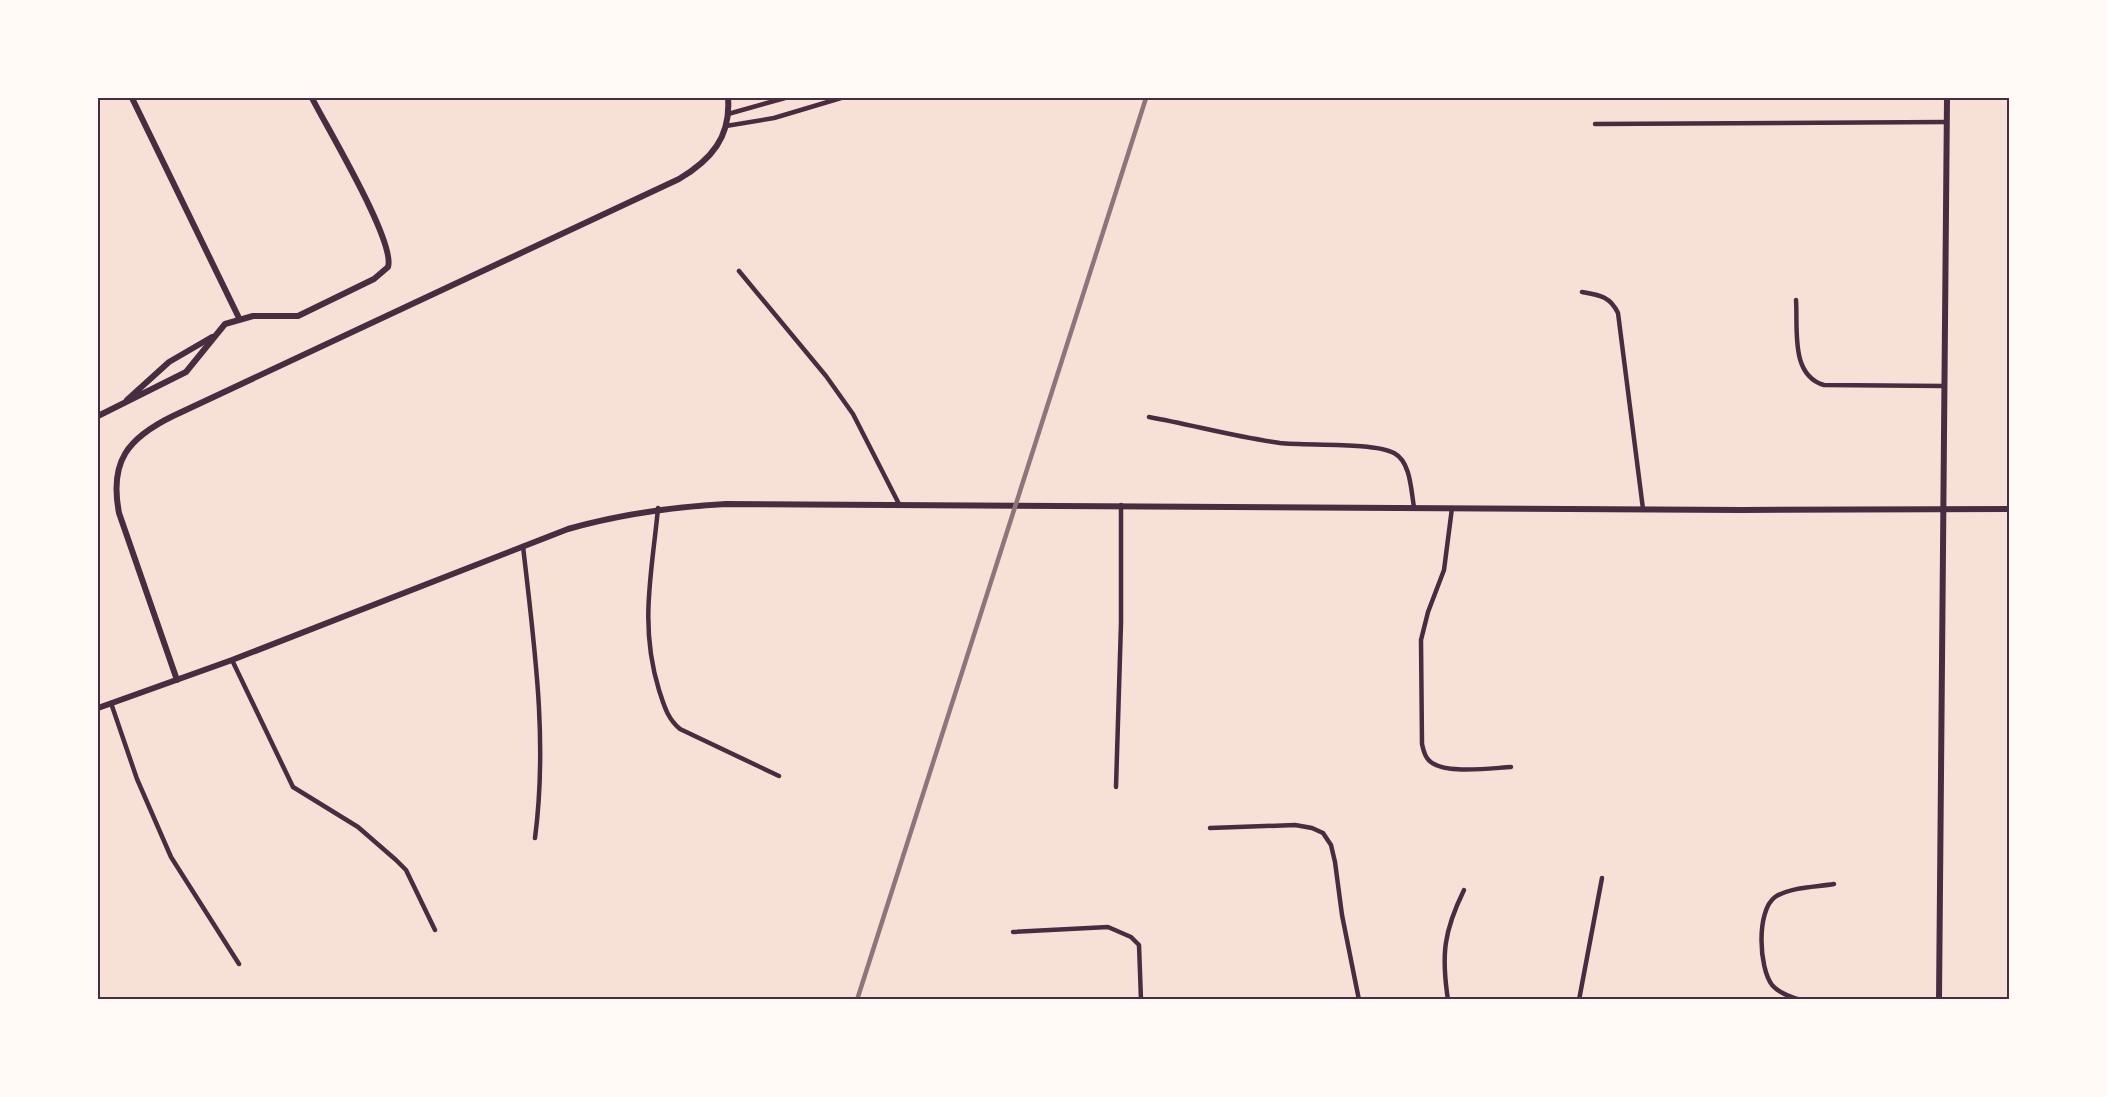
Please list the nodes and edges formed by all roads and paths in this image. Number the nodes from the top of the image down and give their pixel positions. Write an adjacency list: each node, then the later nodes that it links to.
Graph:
1 (132, 98): 14 (street)
2 (312, 98): 14 (street)
3 (728, 98): 7 (street)
4 (785, 98): 7 (lane)
5 (841, 98): 10 (lane)
6 (1947, 98): 8 (street)
7 (728, 114): 10 (street)
8 (1947, 122): 9 (lane); 16 (street)
9 (1595, 124)
10 (726, 126): 30 (street)
11 (739, 271): 20 (lane)
12 (1582, 292): 25 (lane)
13 (1796, 300): 16 (lane)
14 (239, 318): 15 (street)
15 (213, 336): 17 (street); 17 (street)
16 (1944, 386): 27 (street)
17 (126, 402): 18 (street)
18 (98, 417)
19 (1149, 417): 22 (lane)
20 (899, 504): 21 (street); 23 (street)
21 (1121, 505): 22 (street); 35 (lane)
22 (1414, 507): 24 (street)
23 (658, 508): 28 (street); 34 (lane)
24 (1452, 508): 25 (street); 33 (lane)
25 (1643, 509): 27 (street)
26 (2010, 509): 27 (street)
27 (1943, 510): 49 (street)
28 (523, 546): 29 (street); 37 (lane)
29 (232, 660): 30 (street); 41 (lane)
30 (177, 680): 31 (street)
31 (111, 703): 32 (street); 43 (lane)
32 (98, 708)
33 (1511, 767)
34 (779, 776)
35 (1116, 787)
36 (1210, 828): 45 (lane)
37 (535, 838)
38 (1602, 878): 47 (lane)
39 (1834, 884): 48 (lane)
40 (1464, 890): 46 (lane)
41 (435, 930)
42 (1013, 932): 44 (lane)
43 (239, 964)
44 (1141, 999)
45 (1359, 999)
46 (1448, 999)
47 (1579, 999)
48 (1801, 999)
49 (1939, 999)

